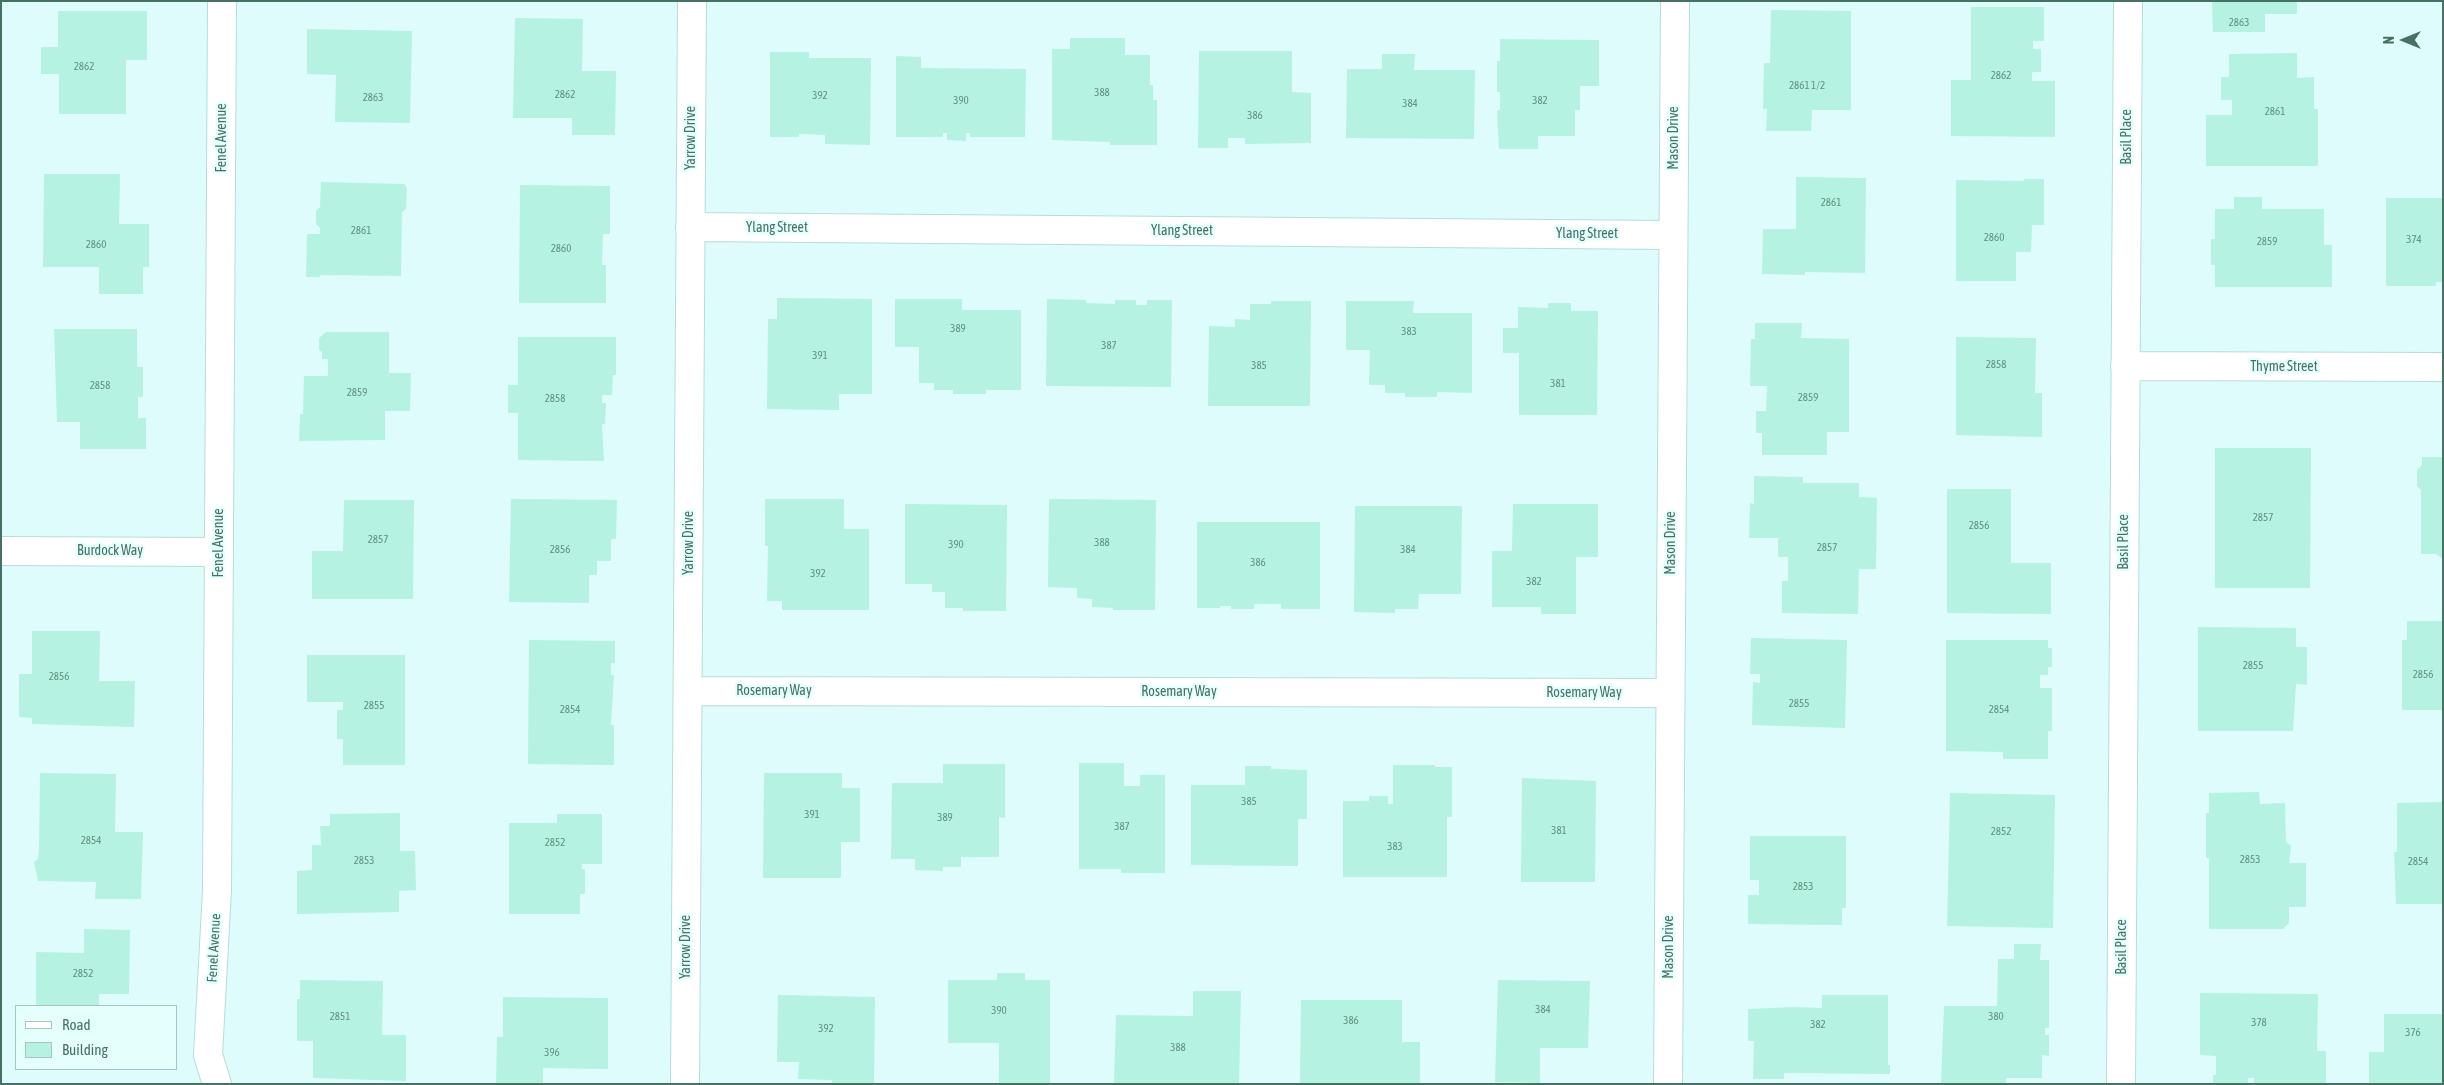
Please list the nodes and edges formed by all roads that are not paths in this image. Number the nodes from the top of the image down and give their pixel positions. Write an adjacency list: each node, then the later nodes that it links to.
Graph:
1 (222, 1): 10 (street, Fenel Avenue)
2 (692, 1): 5 (street, Yarrow Drive)
3 (1675, 1): 6 (street, Mason Drive)
4 (2128, 1): 7 (street, Basil Place)
5 (690, 227): 6 (street, Ylang Street); 11 (street, Yarrow Drive)
6 (1673, 235): 12 (street, Mason Drive)
7 (2125, 366): 8 (street, Thyme Street); 16 (street, Basil Place)
8 (2443, 368)
9 (1, 551): 10 (street, Burdock Way)
10 (219, 552): 13 (street, Fenel Avenue)
11 (688, 691): 12 (street, Rosemary Way); 14 (street, Yarrow Drive)
12 (1670, 693): 15 (street, Mason Drive)
13 (217, 1084)
14 (685, 1084)
15 (1668, 1084)
16 (2121, 1084)

